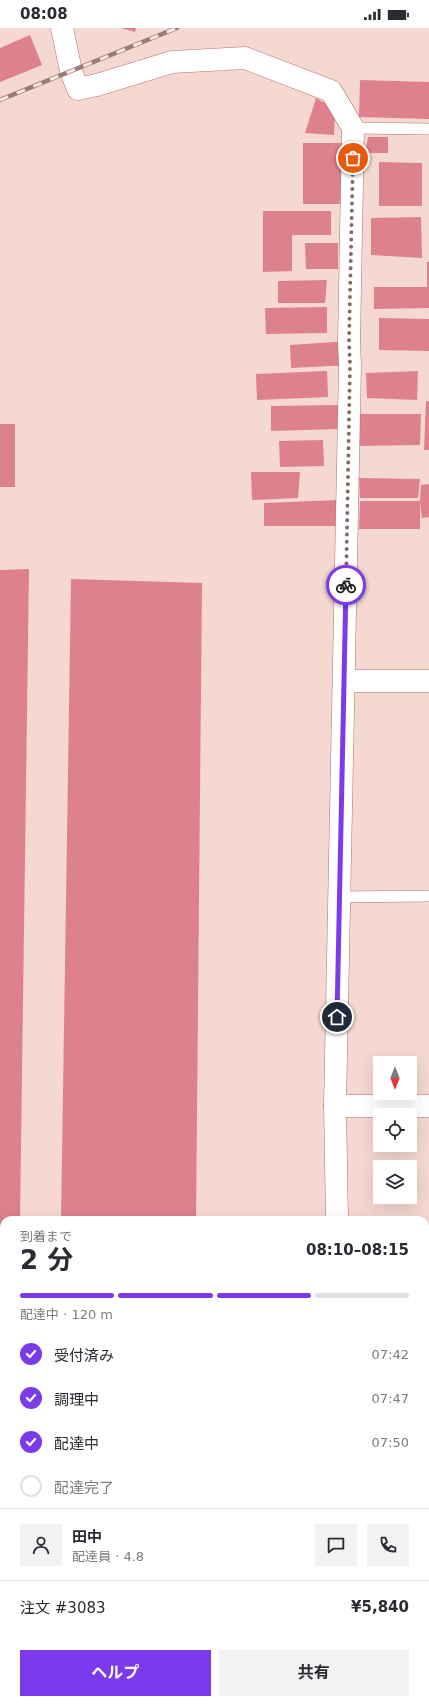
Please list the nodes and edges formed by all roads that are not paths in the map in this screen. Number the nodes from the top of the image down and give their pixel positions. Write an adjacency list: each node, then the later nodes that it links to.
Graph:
1 (62, 28): 2 (street)
2 (353, 128): 3 (lane); 4 (street)
3 (429, 129)
4 (344, 681): 5 (street); 7 (street)
5 (429, 681)
6 (429, 896): 7 (lane)
7 (339, 897): 8 (street)
8 (335, 1106): 9 (street); 10 (street)
9 (429, 1106)
10 (337, 1216)

